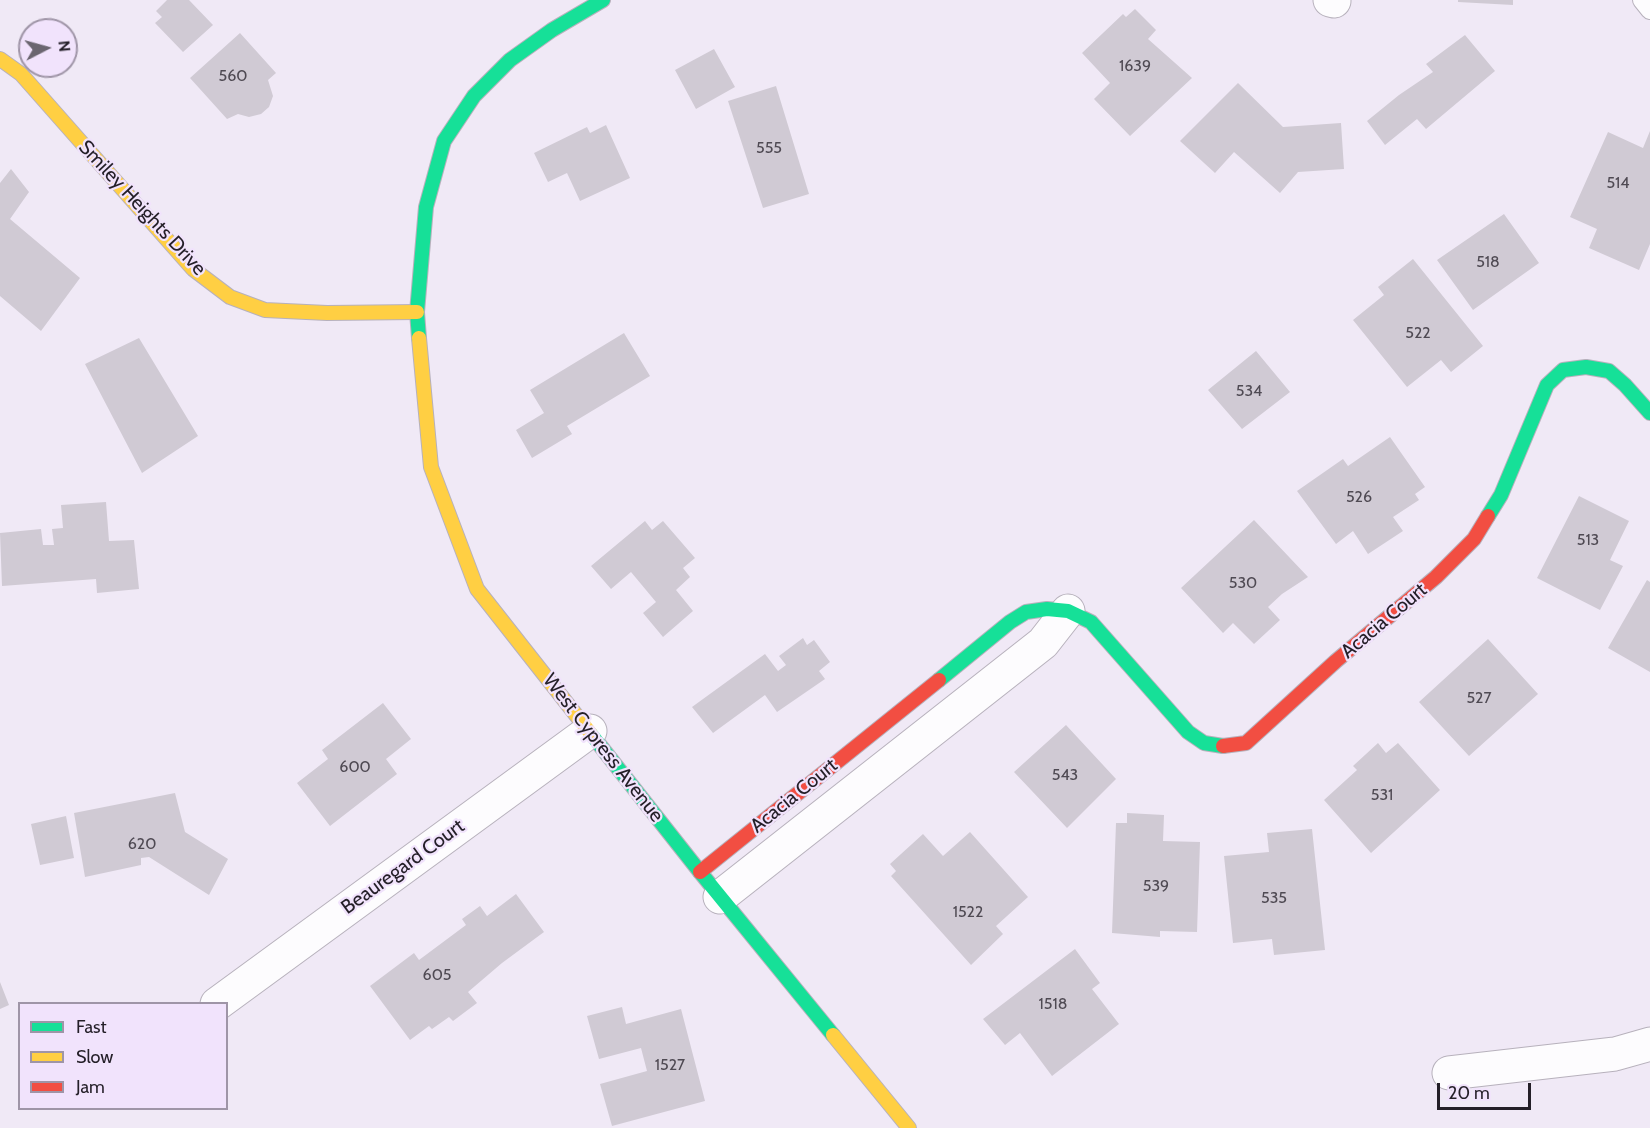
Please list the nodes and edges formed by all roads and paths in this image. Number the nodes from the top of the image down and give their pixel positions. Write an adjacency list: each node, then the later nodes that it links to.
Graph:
1 (603, 0): 5 (street, West Cypress Avenue)
2 (1642, 0): 3 (lane)
3 (1650, 10)
4 (0, 59): 5 (street, Smiley Heights Drive)
5 (417, 312): 9 (street, West Cypress Avenue)
6 (1650, 413): 7 (street, Acacia Court)
7 (1068, 611): 8 (street, Acacia Court); 10 (street, Acacia Court)
8 (888, 720): 10 (street); 11 (street, Acacia Court)
9 (590, 731): 11 (street, West Cypress Avenue); 13 (street, Beauregard Court)
10 (910, 748): 12 (street, Acacia Court)
11 (700, 872): 12 (street, West Cypress Avenue)
12 (720, 897): 16 (street, West Cypress Avenue)
13 (219, 1002)
14 (1650, 1044): 15 (street)
15 (1449, 1073)
16 (909, 1128)

